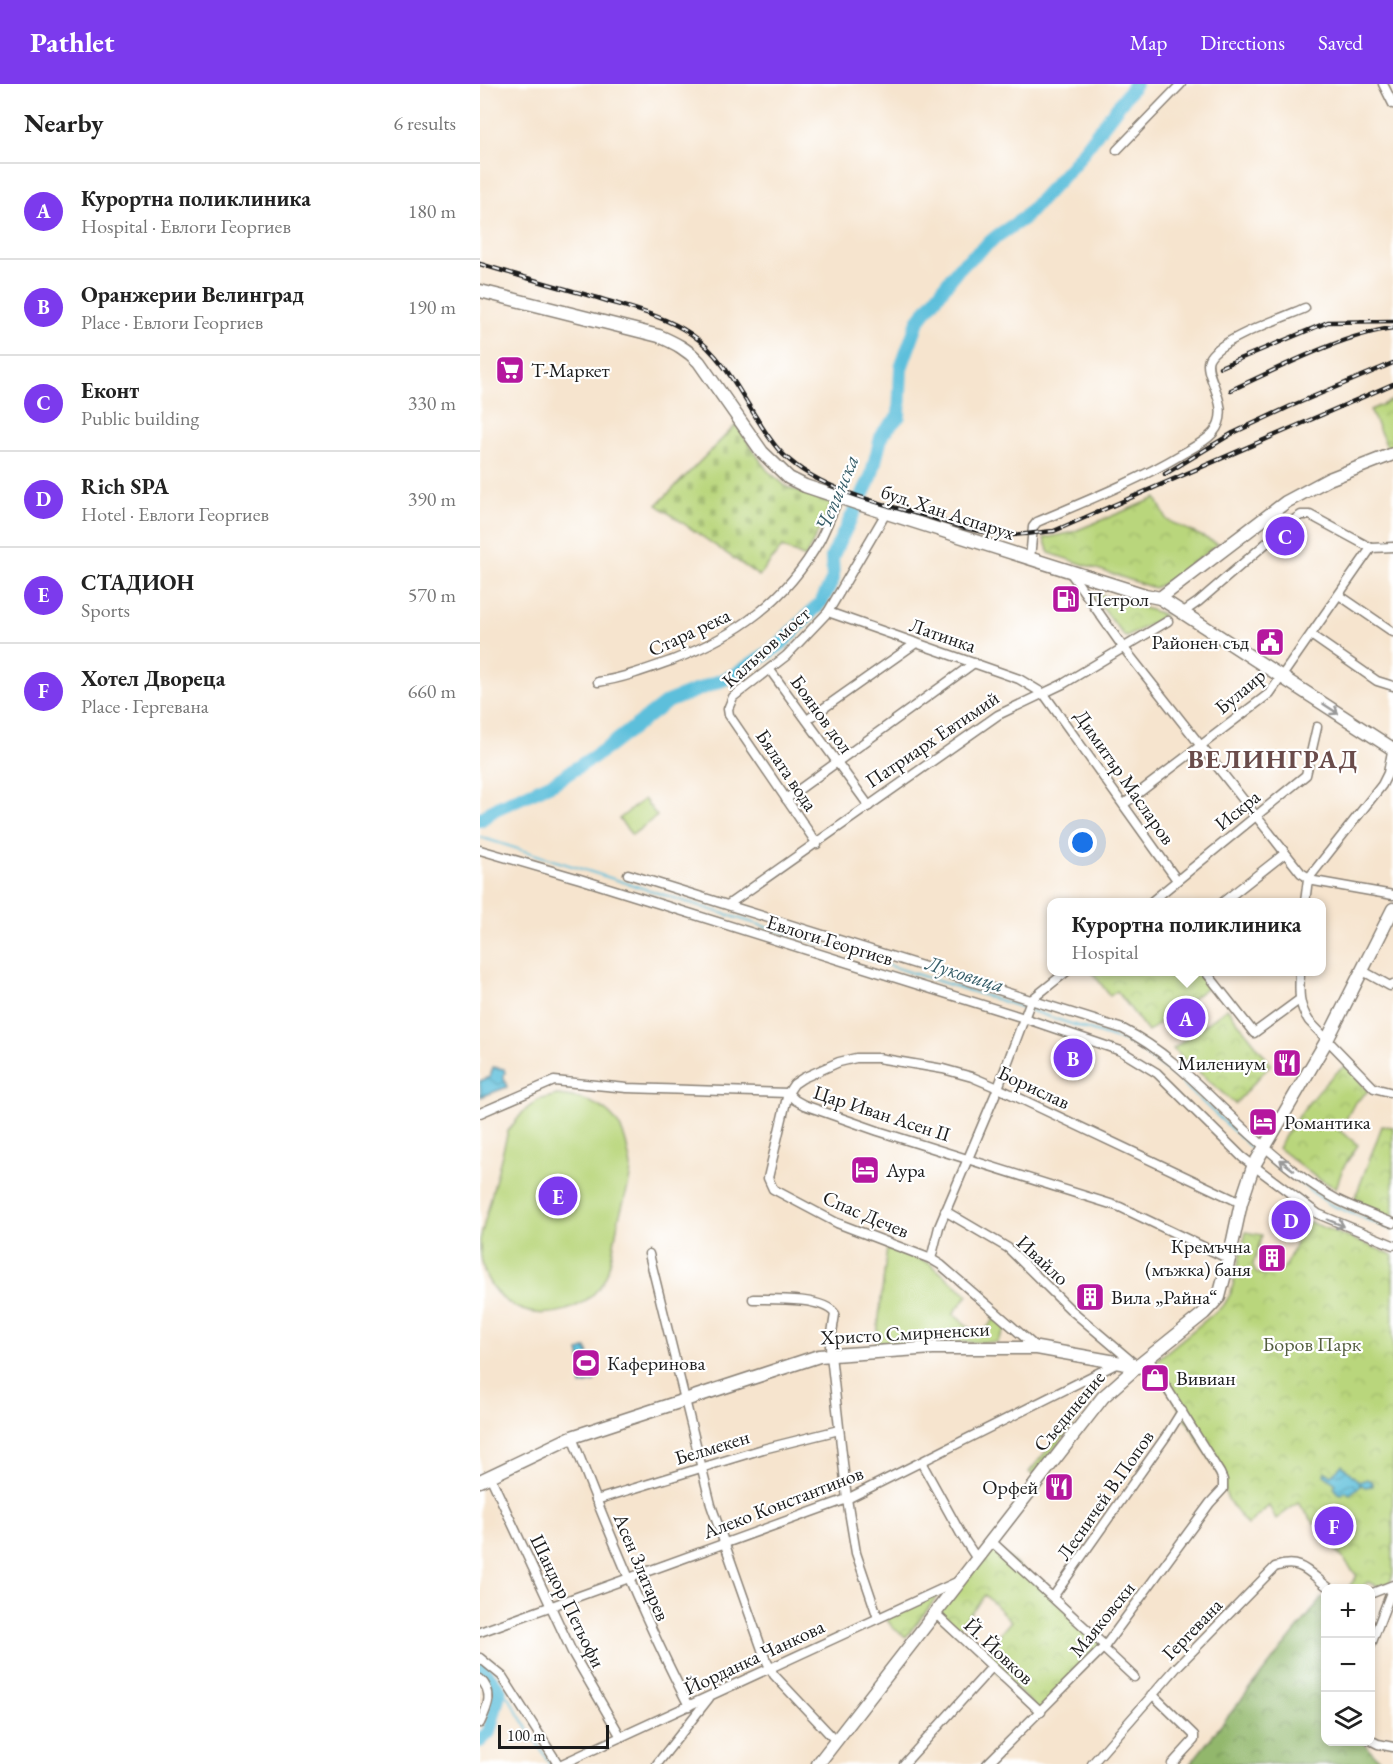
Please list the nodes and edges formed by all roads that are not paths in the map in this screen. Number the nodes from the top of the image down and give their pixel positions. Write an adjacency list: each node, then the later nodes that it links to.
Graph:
1 (1181, 84): 4 (street)
2 (1383, 84): 3 (street)
3 (1393, 104)
4 (1117, 150)
5 (480, 291): 8 (street, бул. Хан Аспарух)
6 (1305, 309): 12 (street)
7 (1393, 454): 15 (street)
8 (844, 499): 9 (street, бул. Хан Аспарух); 26 (street, Стара река)
9 (886, 513): 12 (street, бул. Хан Аспарух); 16 (street, Калъчов мост)
10 (1393, 547): 11 (street)
11 (1371, 548): 14 (street, Булаир); 17 (street)
12 (1030, 559): 13 (street, бул. Хан Аспарух)
13 (1070, 572): 15 (street, бул. Хан Аспарух); 22 (street)
14 (1340, 595): 19 (street); 20 (street, Булаир)
15 (1160, 598): 17 (street, бул. Хан Аспарух)
16 (828, 612): 21 (street, Латинка); 24 (street, Калъчов мост)
17 (1182, 613): 25 (street, бул. Хан Аспарух)
18 (1168, 621): 22 (street, Патриарх Евтимий)
19 (1393, 632)
20 (1311, 635): 25 (street, Булаир); 27 (street)
21 (916, 643): 23 (street, Латинка); 30 (street)
22 (1124, 647): 28 (street, Патриарх Евтимий); 32 (street)
23 (974, 663): 28 (street, Латинка); 34 (street)
24 (770, 670): 29 (street, Калъчов мост); 30 (street, Боянов дол)
25 (1282, 677): 32 (street, Булаир); 33 (street, бул. Хан Аспарух, one-way to 33)
26 (598, 682)
27 (1393, 686)
28 (1044, 694): 36 (street, Димитър Масларов); 37 (street, Патриарх Евтимий)
29 (729, 715): 35 (street, Бялата вода)
30 (807, 720): 34 (street, Боянов дол)
31 (1317, 727): 38 (street, Искра)
32 (1199, 745): 36 (street, Булаир); 38 (street)
33 (1393, 748): 43 (street)
34 (837, 762): 35 (street); 37 (street, Боянов дол)
35 (786, 799): 39 (street, Бялата вода)
36 (1124, 804): 44 (street, Димитър Масларов)
37 (869, 806): 39 (street, Патриарх Евтимий)
38 (1255, 816): 41 (street); 44 (street, Искра)
39 (817, 844): 49 (street, Патриарх Евтимий)
40 (480, 850): 58 (street, Евлоги Георгиев)
41 (1284, 854): 43 (street); 47 (street)
42 (628, 874): 49 (street, Евлоги Георгиев)
43 (1308, 879): 45 (street); 48 (street)
44 (1177, 880): 46 (street, Искра)
45 (1393, 895)
46 (1157, 898)
47 (1229, 898)
48 (1306, 898)
49 (729, 904): 56 (street, Евлоги Георгиев)
50 (1393, 909): 51 (street, Съединение)
51 (1363, 971): 55 (street); 59 (street, Съединение)
52 (1061, 976): 56 (street)
53 (1209, 976): 57 (street)
54 (1300, 976): 57 (street)
55 (1393, 984)
56 (1031, 1000): 58 (street); 64 (street, Евлоги Георгиев)
57 (1299, 1000): 59 (street)
58 (1024, 1018): 60 (street); 66 (street, Евлоги Георгиев)
59 (1327, 1040): 62 (street); 64 (street, Съединение)
60 (998, 1088): 61 (street, Борислав); 65 (street); 67 (street, Борислав)
61 (788, 1093): 63 (street, Цар Иван Асен II); 65 (street, Цар Иван Асен II); 72 (street, Спас Дечев)
62 (1393, 1093)
63 (480, 1113)
64 (1265, 1147): 66 (street, Съединение); 69 (street, Евлоги Георгиев, one-way to 64)
65 (968, 1159): 68 (street); 73 (street, Цар Иван Асен II)
66 (1253, 1167): 67 (street, Съединение); 70 (street, Евлоги Георгиев, one-way to 70)
67 (1241, 1203): 73 (street, Съединение)
68 (945, 1210): 72 (street); 79 (street, Ивайло)
69 (1393, 1223)
70 (1393, 1245)
71 (649, 1254): 80 (street)
72 (931, 1259): 75 (street, Спас Дечев)
73 (1229, 1259): 77 (street, Съединение)
74 (753, 1299): 76 (street)
75 (1038, 1348): 76 (street, Христо Смирненски); 78 (street, Христо Смирненски)
76 (831, 1354): 80 (street, Христо Смирненски); 82 (street)
77 (1148, 1358): 79 (street, Съединение); 81 (street)
78 (1120, 1362): 79 (street, Христо Смирненски); 84 (street, Алеко Константинов)
79 (1138, 1366): 89 (street, Съединение)
80 (686, 1400): 83 (street, Христо Смирненски); 85 (street)
81 (1182, 1411): 97 (street, Лесничей В.Попов); 103 (street, Маяковски)
82 (839, 1430): 85 (street, Белмекен); 87 (street)
83 (572, 1437): 86 (street, Христо Смирненски); 88 (street, Асен Златарев)
84 (921, 1462): 87 (street, Алеко Константинов); 91 (street)
85 (701, 1468): 88 (street, Белмекен); 90 (street)
86 (485, 1479): 98 (street, Шандор Петьофи)
87 (847, 1499): 90 (street, Алеко Константинов); 100 (street)
88 (596, 1500): 92 (street, Асен Златарев)
89 (991, 1541): 91 (street, Съединение); 97 (street)
90 (723, 1543): 92 (street, Алеко Константинов); 106 (street)
91 (977, 1559): 93 (street, Съединение)
92 (628, 1578): 98 (street, Алеко Константинов); 111 (street, Асен Златарев)
93 (961, 1580): 99 (street, Съединение); 100 (street, Йорданка Чанкова)
94 (1324, 1584): 109 (street, Гергевана)
95 (1393, 1586): 96 (street); 102 (street)
96 (1375, 1593)
97 (1053, 1597): 103 (street)
98 (551, 1605): 101 (street, Алеко Константинов); 114 (street, Шандор Петьофи)
99 (936, 1614): 105 (street, Й. Йовков); 115 (street, Съединение)
100 (878, 1618): 106 (street, Йорданка Чанкова)
101 (480, 1632)
102 (1374, 1638)
103 (1104, 1647): 107 (street); 112 (street, Маяковски)
104 (480, 1658): 118 (street)
105 (992, 1667): 112 (street, Й. Йовков); 121 (street)
106 (769, 1668): 110 (street, Йорданка Чанкова); 115 (street)
107 (1134, 1677)
108 (480, 1679): 113 (street)
109 (1152, 1694): 123 (street, Гергевана); 124 (street)
110 (711, 1695): 111 (street, Йорданка Чанкова); 119 (street)
111 (689, 1706): 114 (street, Йорданка Чанкова)
112 (1041, 1712): 122 (street, Маяковски)
113 (480, 1724)
114 (621, 1737): 118 (street, Йорданка Чанкова)
115 (836, 1741): 120 (street, Съединение)
116 (1375, 1742): 117 (street)
117 (1393, 1748)
118 (560, 1764)
119 (657, 1764)
120 (818, 1764)
121 (904, 1764)
122 (987, 1764)
123 (1092, 1764)
124 (1172, 1764)

